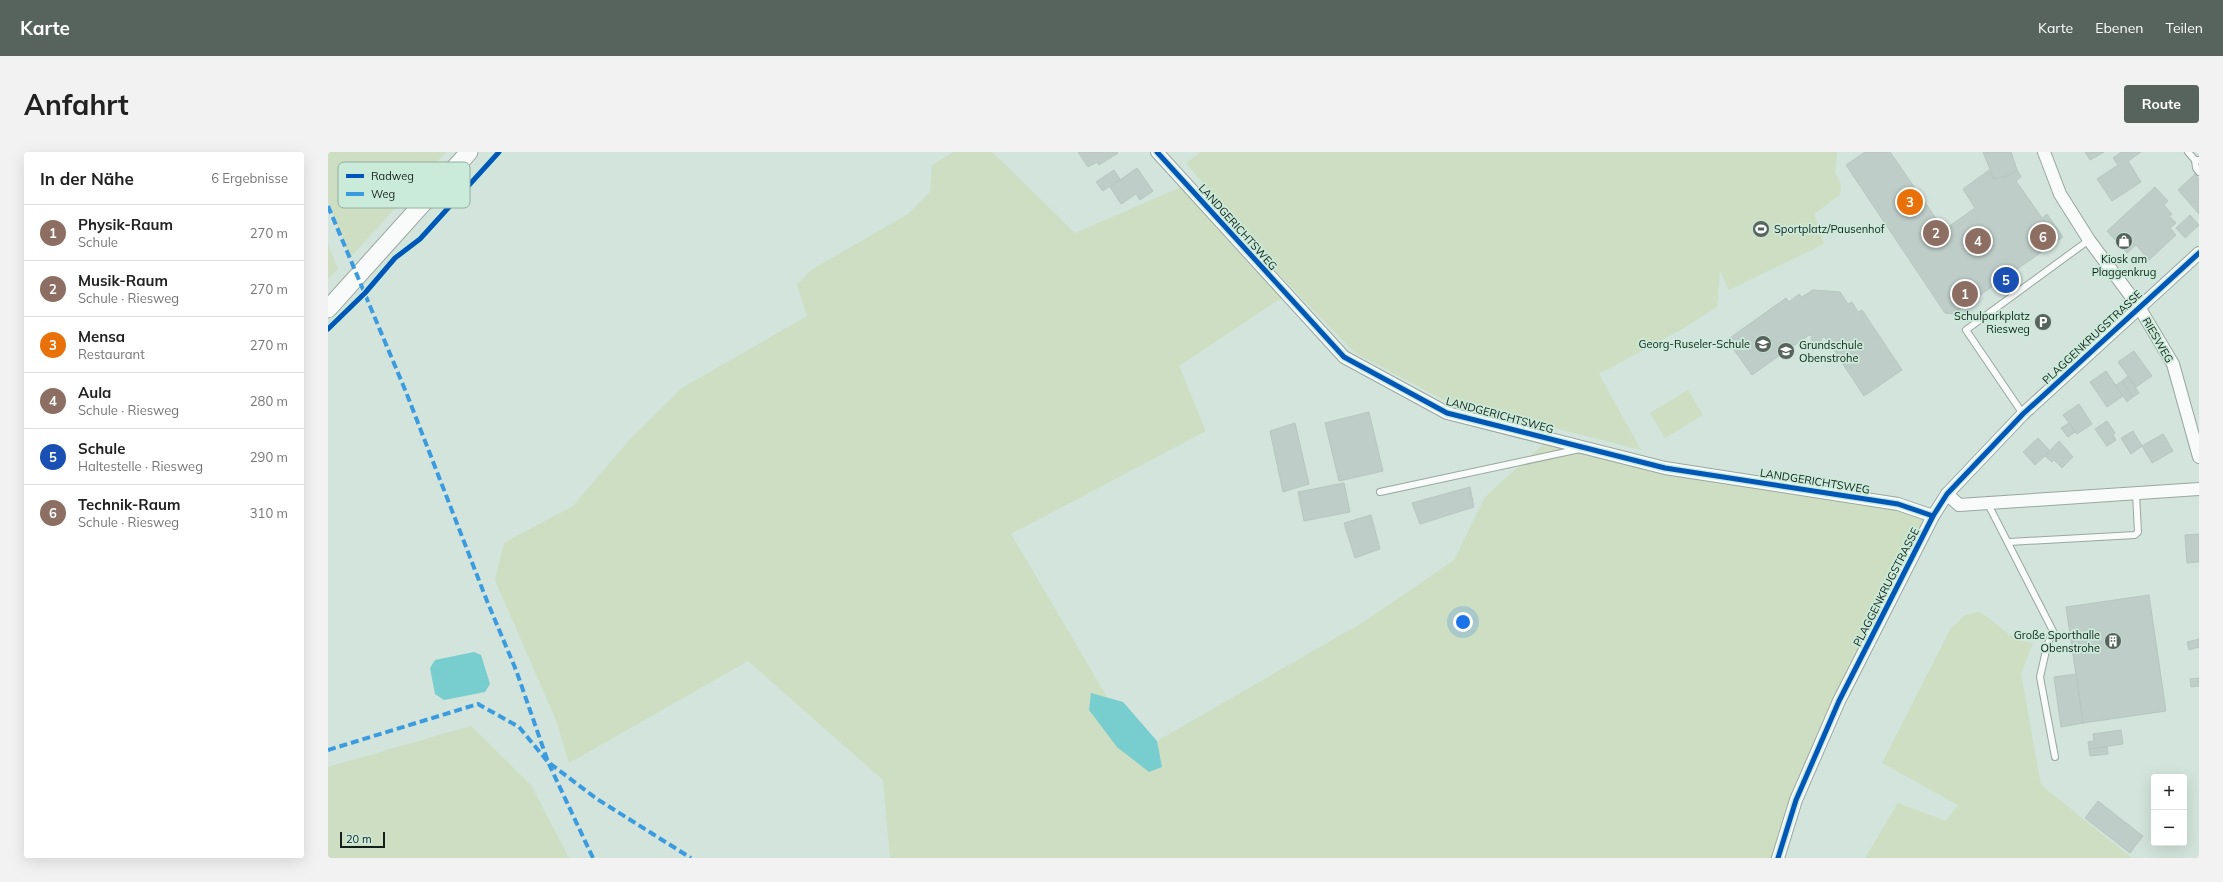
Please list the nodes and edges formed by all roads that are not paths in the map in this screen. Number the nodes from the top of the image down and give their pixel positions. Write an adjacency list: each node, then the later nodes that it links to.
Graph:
1 (469, 152): 6 (street)
2 (1157, 152): 14 (street, LANDGERICHTSWEG)
3 (2044, 152): 9 (street, RIESWEG)
4 (2188, 152): 5 (lane)
5 (2197, 160): 7 (lane)
6 (461, 162)
7 (2199, 172)
8 (422, 208): 12 (street)
9 (2089, 240): 11 (street, RIESWEG); 13 (lane)
10 (2199, 253): 11 (street, PLAGGENKRUGSTRASSE)
11 (2139, 307): 13 (street, PLAGGENKRUGSTRASSE); 15 (street, RIESWEG)
12 (333, 315)
13 (2023, 414): 18 (street, PLAGGENKRUGSTRASSE)
14 (1586, 448): 17 (lane); 21 (street, LANDGERICHTSWEG)
15 (2199, 457)
16 (2199, 489): 19 (street)
17 (1380, 492)
18 (1947, 494): 20 (street); 21 (street, PLAGGENKRUGSTRASSE)
19 (2136, 494): 20 (street); 22 (lane)
20 (1988, 504): 22 (lane)
21 (1933, 516): 24 (street, PLAGGENKRUGSTRASSE)
22 (2009, 542): 23 (lane)
23 (2055, 757)
24 (1778, 858)

